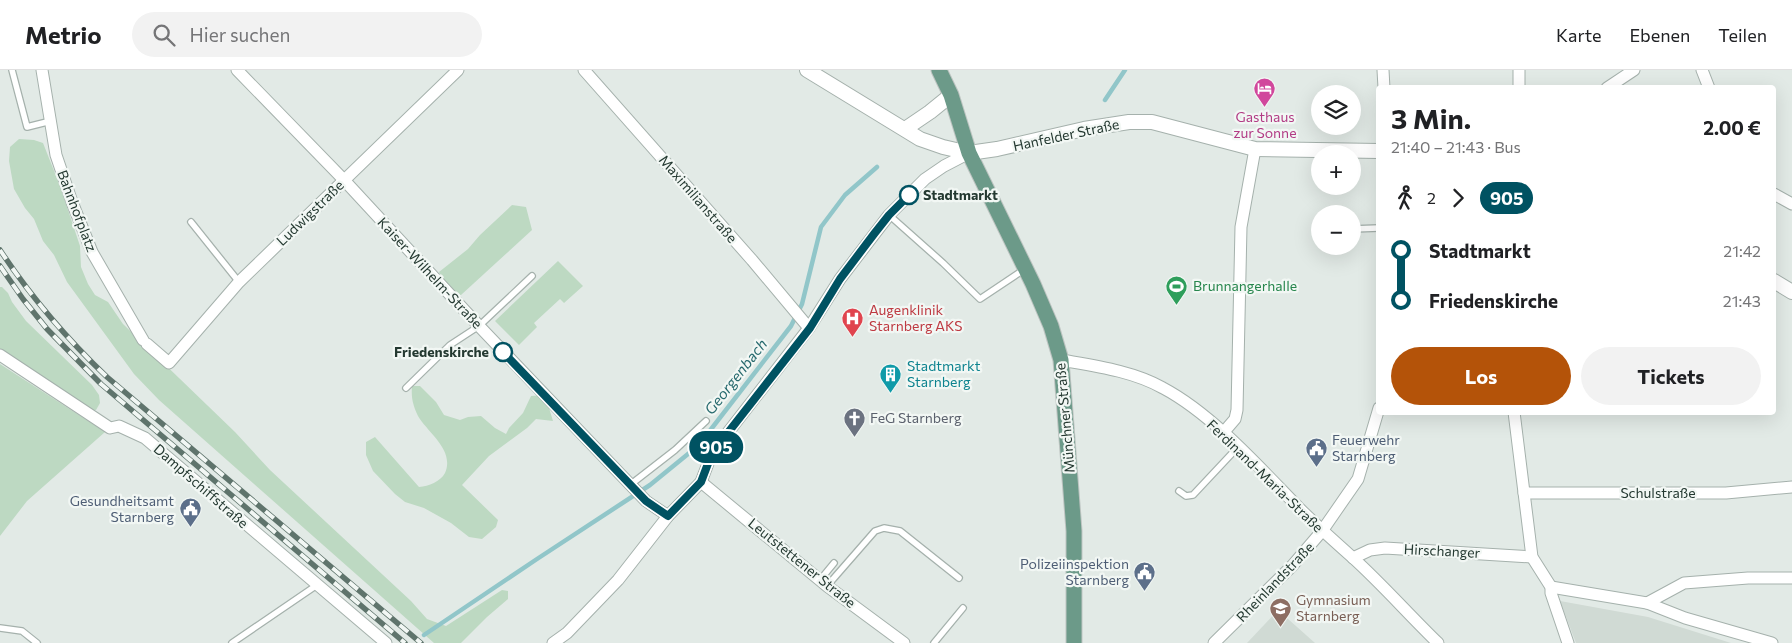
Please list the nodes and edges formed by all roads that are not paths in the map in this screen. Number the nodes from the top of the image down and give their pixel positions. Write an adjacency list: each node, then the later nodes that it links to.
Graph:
1 (12, 70): 17 (lane)
2 (42, 70): 17 (street, Bahnhofplatz)
3 (237, 70): 22 (street, Kaiser-Wilhelm-Straße)
4 (458, 70): 22 (street, Ludwigstraße)
5 (584, 70): 34 (street, Maximilianstraße)
6 (806, 70): 18 (street, Hanfelder Straße)
7 (939, 70): 16 (main road, Münchner Straße)
8 (1383, 70): 12 (street)
9 (1519, 70): 13 (street)
10 (1634, 70): 14 (street)
11 (1702, 70): 15 (street)
12 (1384, 85)
13 (1519, 85)
14 (1612, 85)
15 (1707, 85)
16 (951, 95): 18 (street); 21 (main road, Münchner Straße)
17 (51, 121): 38 (street, Bahnhofplatz)
18 (905, 129): 21 (street, Hanfelder Straße)
19 (1255, 148): 20 (street, Hanfelder Straße); 21 (street, Hanfelder Straße); 43 (street)
20 (1376, 151)
21 (969, 153): 25 (street); 29 (main road, Münchner Straße)
22 (344, 180): 31 (street, Ludwigstraße); 35 (street, Kaiser-Wilhelm-Straße)
23 (1776, 195): 24 (street)
24 (1792, 204)
25 (889, 215): 29 (lane); 34 (street)
26 (191, 222): 31 (lane)
27 (1376, 228): 28 (lane)
28 (1361, 229)
29 (1025, 269): 37 (main road, Münchner Straße)
30 (532, 276): 35 (lane)
31 (239, 282): 38 (street, Ludwigstraße)
32 (1776, 282): 33 (street)
33 (1792, 292)
34 (806, 324): 45 (street)
35 (479, 326): 39 (lane); 46 (street, Kaiser-Wilhelm-Straße)
36 (0, 355): 58 (street, Dampfschiffstraße)
37 (1061, 360): 43 (street, Ferdinand-Maria-Straße); 69 (main road, Münchner Straße)
38 (170, 363)
39 (406, 388)
40 (1377, 415): 51 (street, Rheinlandstraße)
41 (1514, 415): 49 (street)
42 (706, 421): 46 (lane)
43 (1223, 433): 44 (street, Ferdinand-Maria-Straße)
44 (1238, 447): 48 (lane); 51 (street, Ferdinand-Maria-Straße)
45 (701, 482): 50 (street); 57 (street, Leutstettener Straße)
46 (630, 485): 50 (street, Kaiser-Wilhelm-Straße)
47 (1792, 487): 49 (street, Schulstraße)
48 (1179, 491)
49 (1524, 493): 52 (street)
50 (668, 516): 66 (street)
51 (1322, 531): 53 (street, Ferdinand-Maria-Straße); 70 (street, Rheinlandstraße)
52 (1532, 557): 53 (street, Hirschanger); 59 (street)
53 (1353, 558): 71 (street, Ferdinand-Maria-Straße)
54 (834, 563): 57 (lane)
55 (959, 578): 57 (lane)
56 (1792, 578): 60 (street)
57 (823, 583): 67 (street, Leutstettener Straße)
58 (317, 585): 64 (lane); 65 (street, Dampfschiffstraße)
59 (1551, 587): 60 (street); 72 (street)
60 (1647, 603): 73 (street)
61 (963, 608): 68 (lane)
62 (0, 628): 63 (lane)
63 (37, 643)
64 (232, 643)
65 (386, 643)
66 (554, 643)
67 (904, 643)
68 (934, 643)
69 (1074, 643)
70 (1214, 643)
71 (1438, 643)
72 (1568, 643)
73 (1772, 643)

